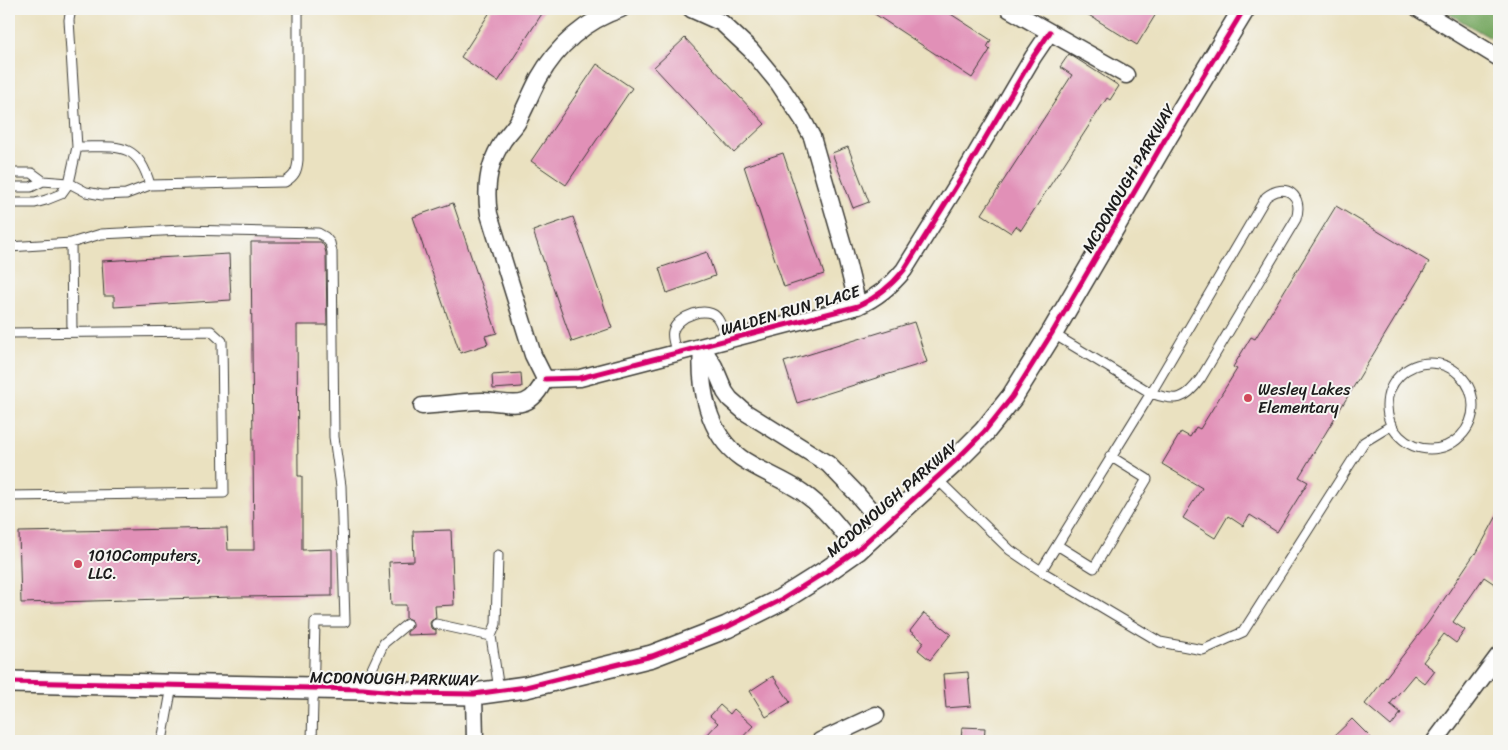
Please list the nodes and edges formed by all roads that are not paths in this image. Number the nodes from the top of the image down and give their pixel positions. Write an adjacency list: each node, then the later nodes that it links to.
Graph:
1 (71, 9): 11 (lane)
2 (297, 9): 15 (lane)
3 (621, 9): 27 (street)
4 (691, 9): 20 (street, WALDEN RUN PLACE)
5 (1009, 9): 8 (street)
6 (1244, 9): 23 (street, MCDONOUGH PARKWAY)
7 (1419, 9): 9 (street)
8 (1050, 32): 10 (street); 20 (street, WALDEN RUN PLACE)
9 (1499, 58)
10 (1126, 75)
11 (77, 147): 14 (lane); 15 (lane)
12 (9, 172): 13 (lane)
13 (43, 181): 14 (lane); 16 (lane)
14 (70, 183): 15 (lane); 17 (lane)
15 (150, 185)
16 (9, 187)
17 (9, 203)
18 (71, 243): 19 (lane); 21 (lane); 47 (lane)
19 (9, 247)
20 (858, 306): 24 (street, WALDEN RUN PLACE)
21 (72, 332): 22 (lane); 35 (lane)
22 (9, 333)
23 (1052, 333): 29 (lane); 34 (street, MCDONOUGH PARKWAY)
24 (726, 341): 25 (street, WALDEN RUN PLACE); 26 (lane)
25 (702, 347): 26 (street, WALDEN RUN PLACE); 28 (street); 30 (street)
26 (677, 354): 27 (street, WALDEN RUN PLACE)
27 (545, 379): 31 (street)
28 (724, 390): 30 (street); 36 (street)
29 (1151, 393): 29 (lane); 33 (lane)
30 (706, 397): 38 (street)
31 (422, 406)
32 (1392, 426): 32 (lane); 40 (lane)
33 (1110, 456): 37 (lane); 37 (lane)
34 (937, 479): 36 (street, MCDONOUGH PARKWAY); 40 (lane)
35 (9, 496)
36 (884, 526): 38 (street, MCDONOUGH PARKWAY)
37 (1057, 545): 40 (lane)
38 (857, 550): 49 (street, MCDONOUGH PARKWAY)
39 (498, 555): 43 (lane)
40 (1041, 571)
41 (407, 624): 48 (lane)
42 (436, 624): 43 (lane)
43 (491, 636): 49 (lane)
44 (1499, 655): 56 (street)
45 (9, 682): 46 (street, MCDONOUGH PARKWAY)
46 (172, 686): 47 (street, MCDONOUGH PARKWAY); 52 (lane)
47 (314, 688): 48 (street, MCDONOUGH PARKWAY); 53 (lane)
48 (363, 689): 50 (street, MCDONOUGH PARKWAY)
49 (499, 690): 50 (street, MCDONOUGH PARKWAY)
50 (474, 694): 54 (street)
51 (876, 715): 55 (street)
52 (162, 741)
53 (312, 741)
54 (475, 741)
55 (820, 741)
56 (1435, 741)

